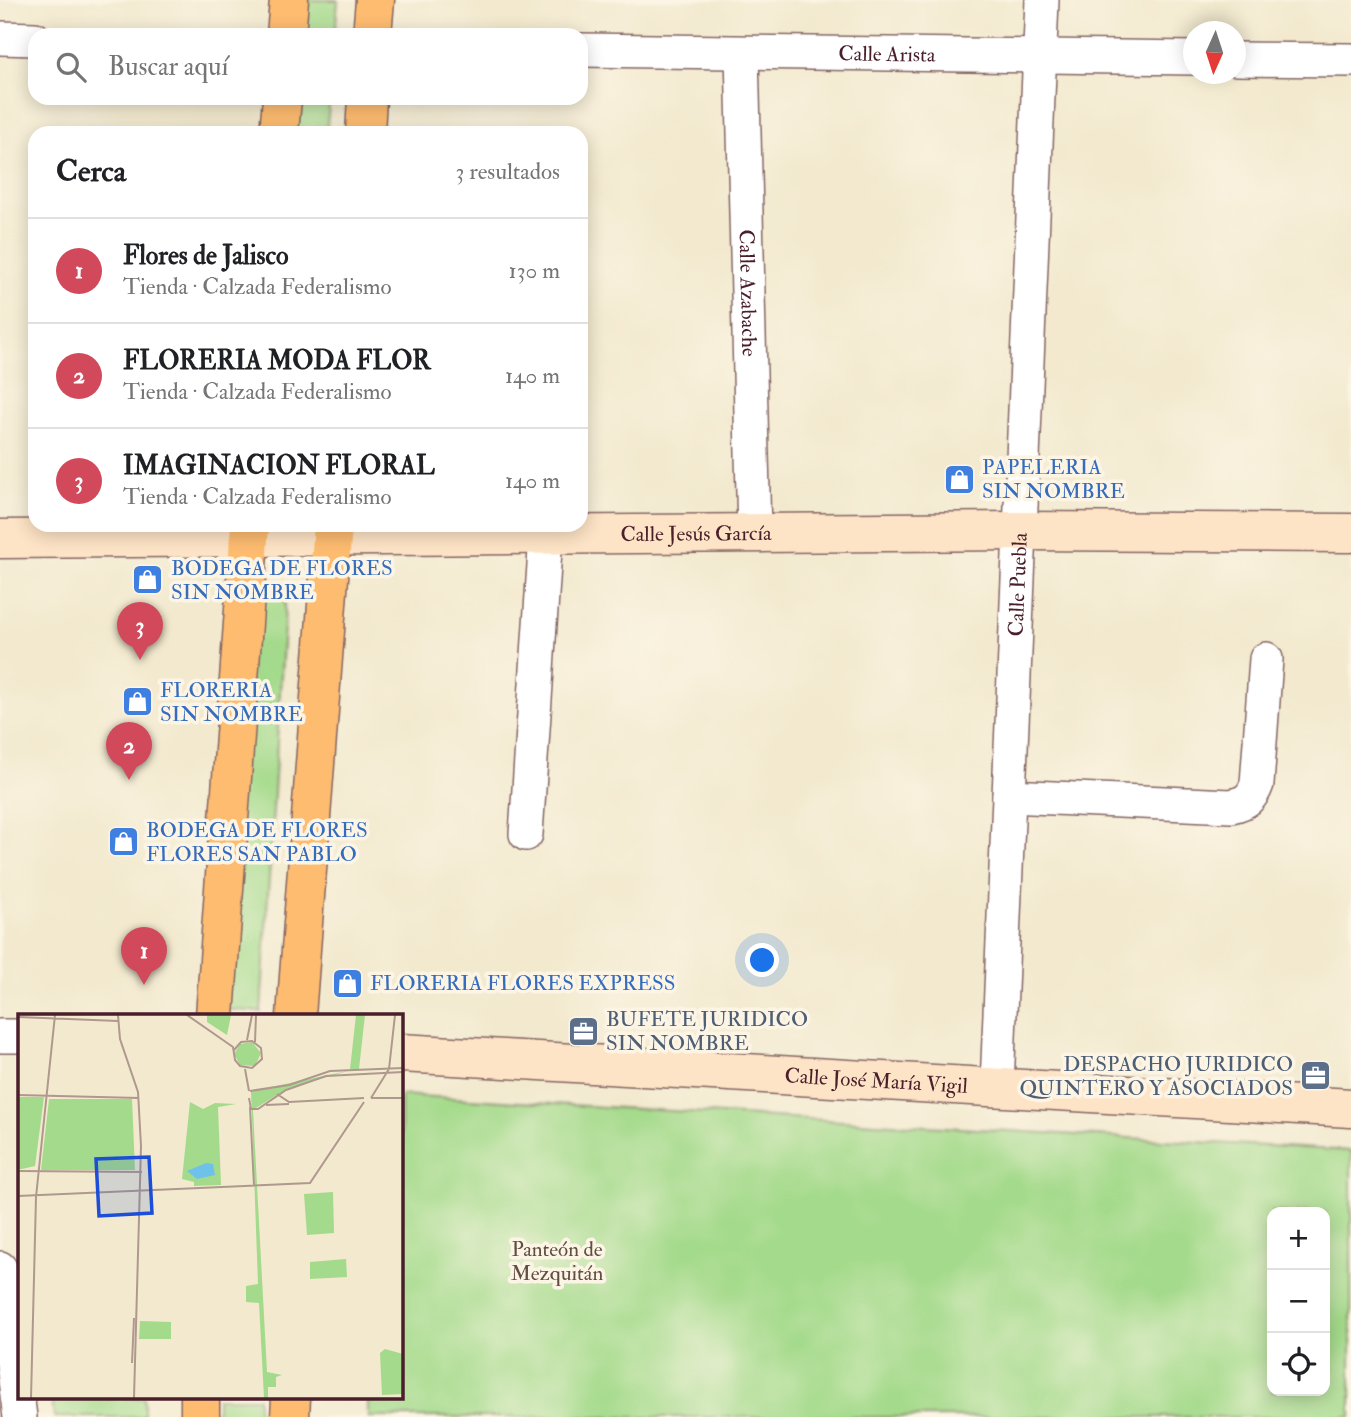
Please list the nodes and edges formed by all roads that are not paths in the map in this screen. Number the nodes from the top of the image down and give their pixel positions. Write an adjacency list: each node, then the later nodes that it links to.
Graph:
1 (289, 0): 4 (main road)
2 (375, 0): 5 (main road)
3 (1042, 0): 10 (street, Calle Puebla)
4 (287, 28)
5 (373, 28)
6 (0, 38): 7 (street)
7 (28, 39)
8 (588, 50): 9 (street, Calle Arista)
9 (743, 53): 10 (street, Calle Arista); 23 (street, Calle Azabache)
10 (1040, 57): 11 (street, Calle Arista); 18 (street, Calle Puebla)
11 (1183, 58)
12 (1246, 58): 13 (street)
13 (1351, 60)
14 (281, 105): 16 (main road)
15 (367, 105): 17 (main road)
16 (280, 126)
17 (365, 126)
18 (1020, 531): 23 (street, Calle Jesús García); 24 (street, Calle Jesús García); 28 (street, Calle Puebla)
19 (218, 532): 26 (street, Calle Jesús García)
20 (249, 532): 30 (main road)
21 (333, 532): 31 (main road)
22 (386, 532): 25 (street, Calle Jesús García)
23 (754, 533): 25 (street, Calle Jesús García)
24 (1351, 533)
25 (546, 535): 29 (street)
26 (0, 539)
27 (1266, 659): 28 (street)
28 (1009, 796): 35 (street, Calle Puebla)
29 (526, 834)
30 (215, 1014)
31 (296, 1014)
32 (0, 1036): 33 (street)
33 (18, 1036)
34 (402, 1053): 35 (street, Calle José María Vigil)
35 (997, 1086): 36 (street, Calle José María Vigil)
36 (1351, 1108)
37 (0, 1268): 38 (street)
38 (5, 1339): 39 (street)
39 (20, 1417)

